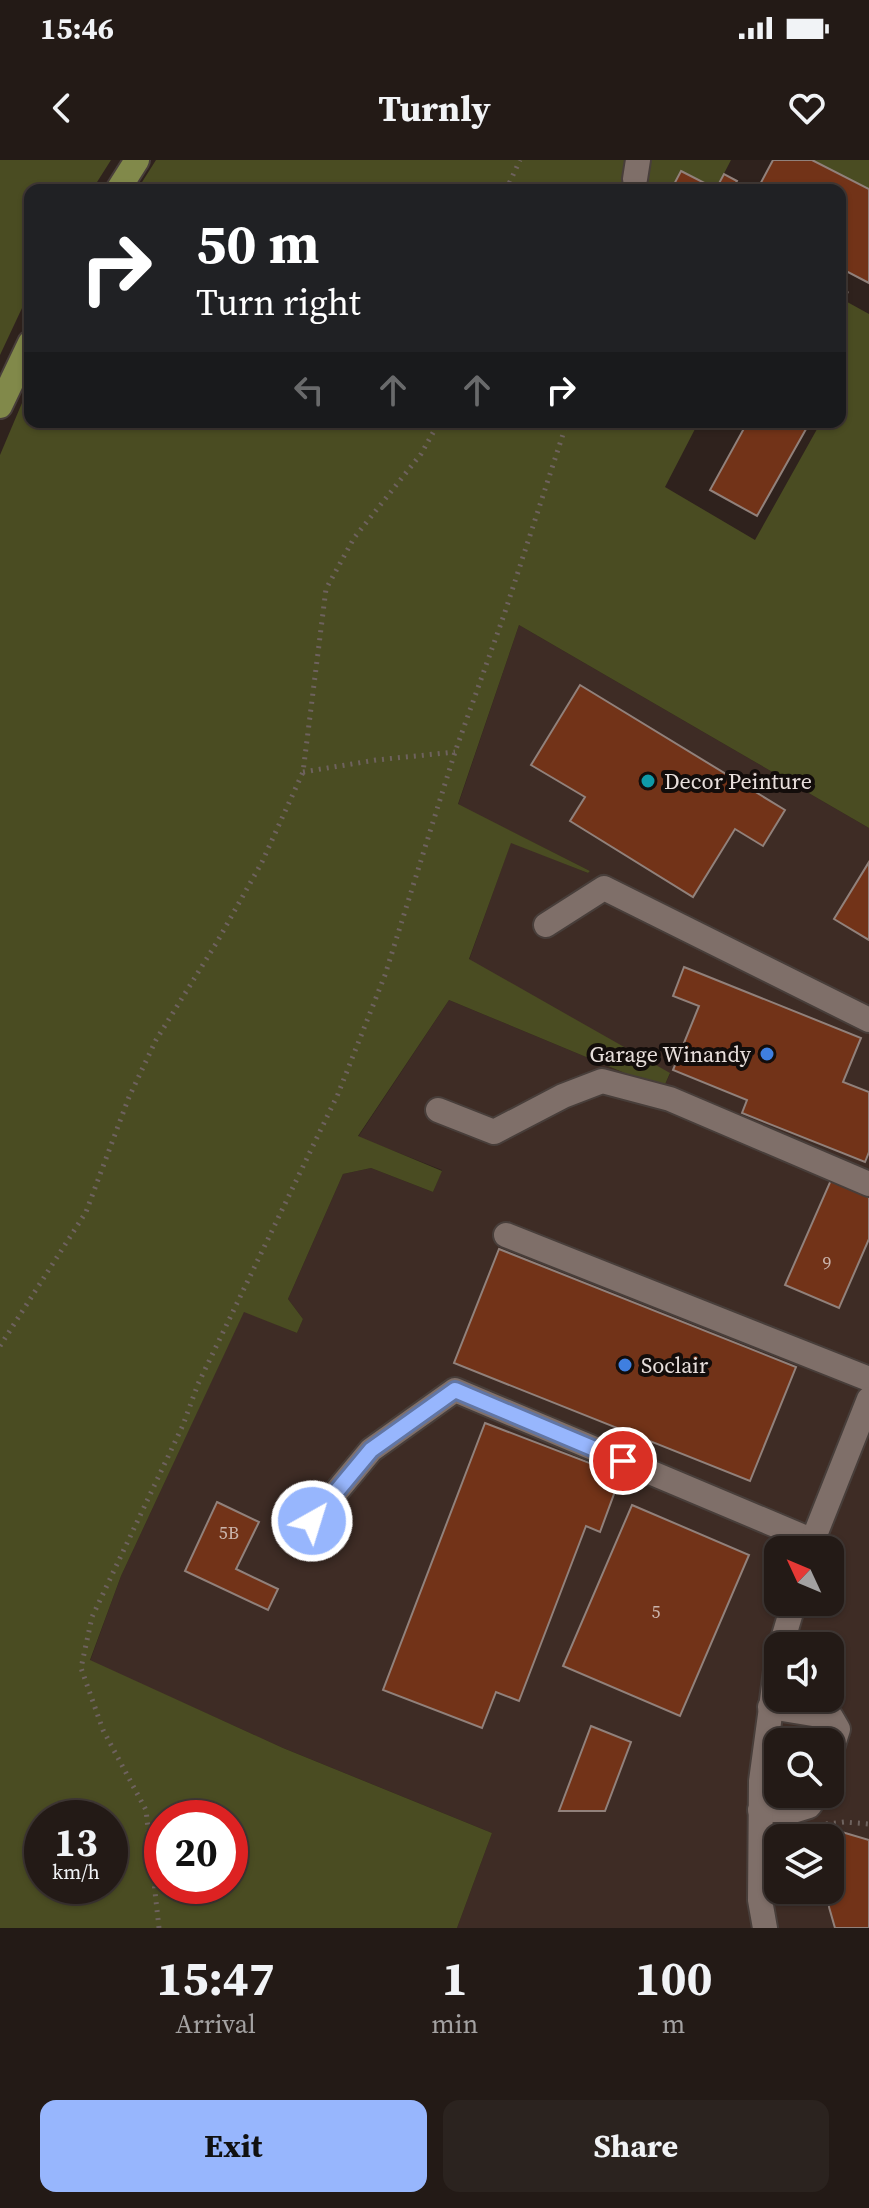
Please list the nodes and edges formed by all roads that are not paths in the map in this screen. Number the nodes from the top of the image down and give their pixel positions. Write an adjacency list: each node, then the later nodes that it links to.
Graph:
1 (137, 160): 2 (main road)
2 (122, 184)
3 (24, 356): 4 (main road)
4 (0, 406)
5 (546, 925): 6 (street)
6 (869, 1020)
7 (438, 1110): 8 (street)
8 (869, 1184)
9 (506, 1235): 10 (street)
10 (869, 1379)
11 (869, 1399): 14 (street)
12 (312, 1521): 13 (street)
13 (789, 1536)
14 (814, 1536)
15 (769, 1712): 19 (street)
16 (800, 1712): 17 (street)
17 (837, 1728)
18 (802, 1808): 19 (street)
19 (760, 1810): 20 (street)
20 (765, 1928)

